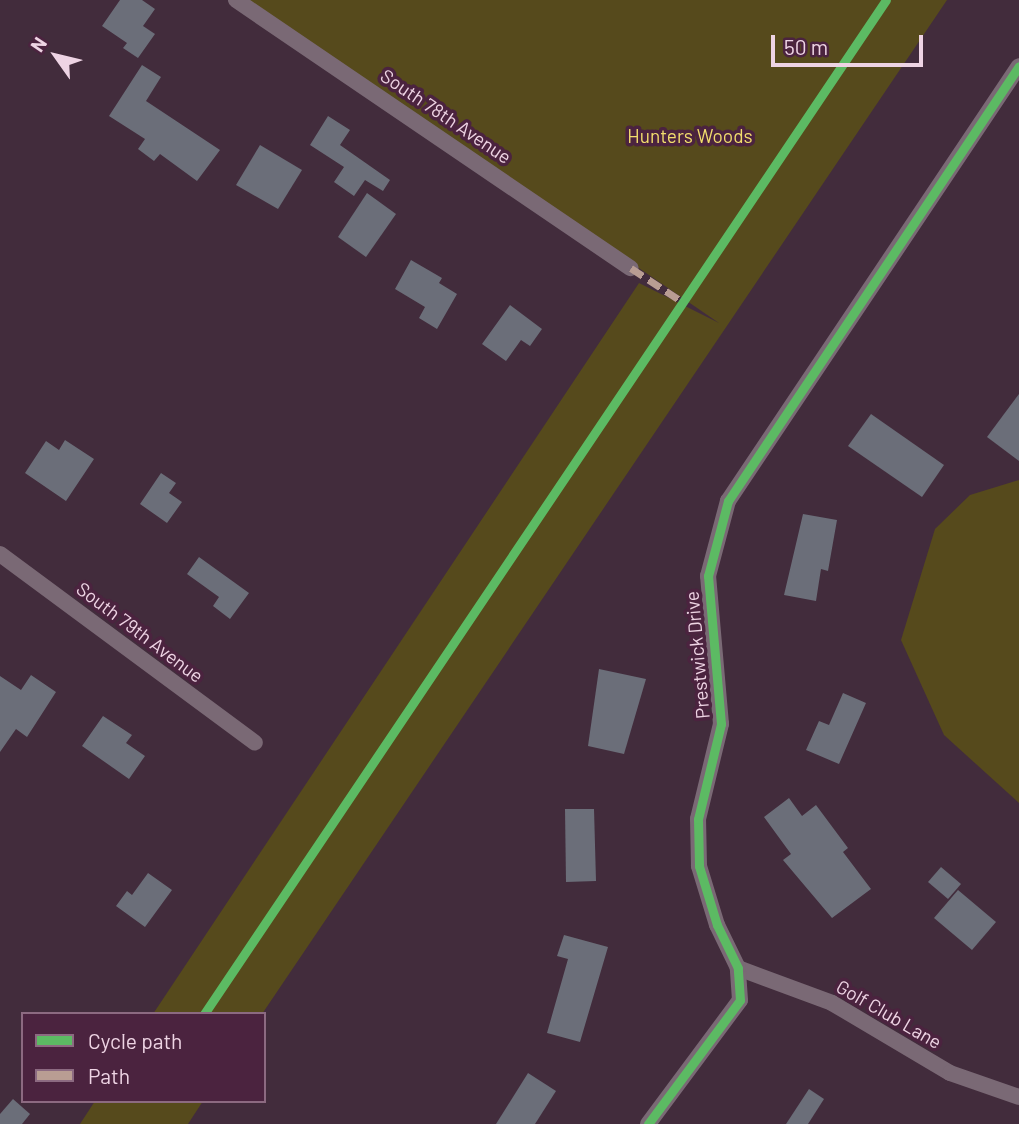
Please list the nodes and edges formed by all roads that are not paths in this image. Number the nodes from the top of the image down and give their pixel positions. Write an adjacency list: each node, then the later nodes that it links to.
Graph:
1 (236, 0): 3 (street, South 78th Avenue)
2 (1019, 66): 6 (street, Prestwick Drive)
3 (631, 268)
4 (0, 554): 5 (street, South 79th Avenue)
5 (255, 743)
6 (738, 968): 7 (street, Golf Club Lane); 8 (street, Prestwick Drive)
7 (1019, 1097)
8 (648, 1124)

